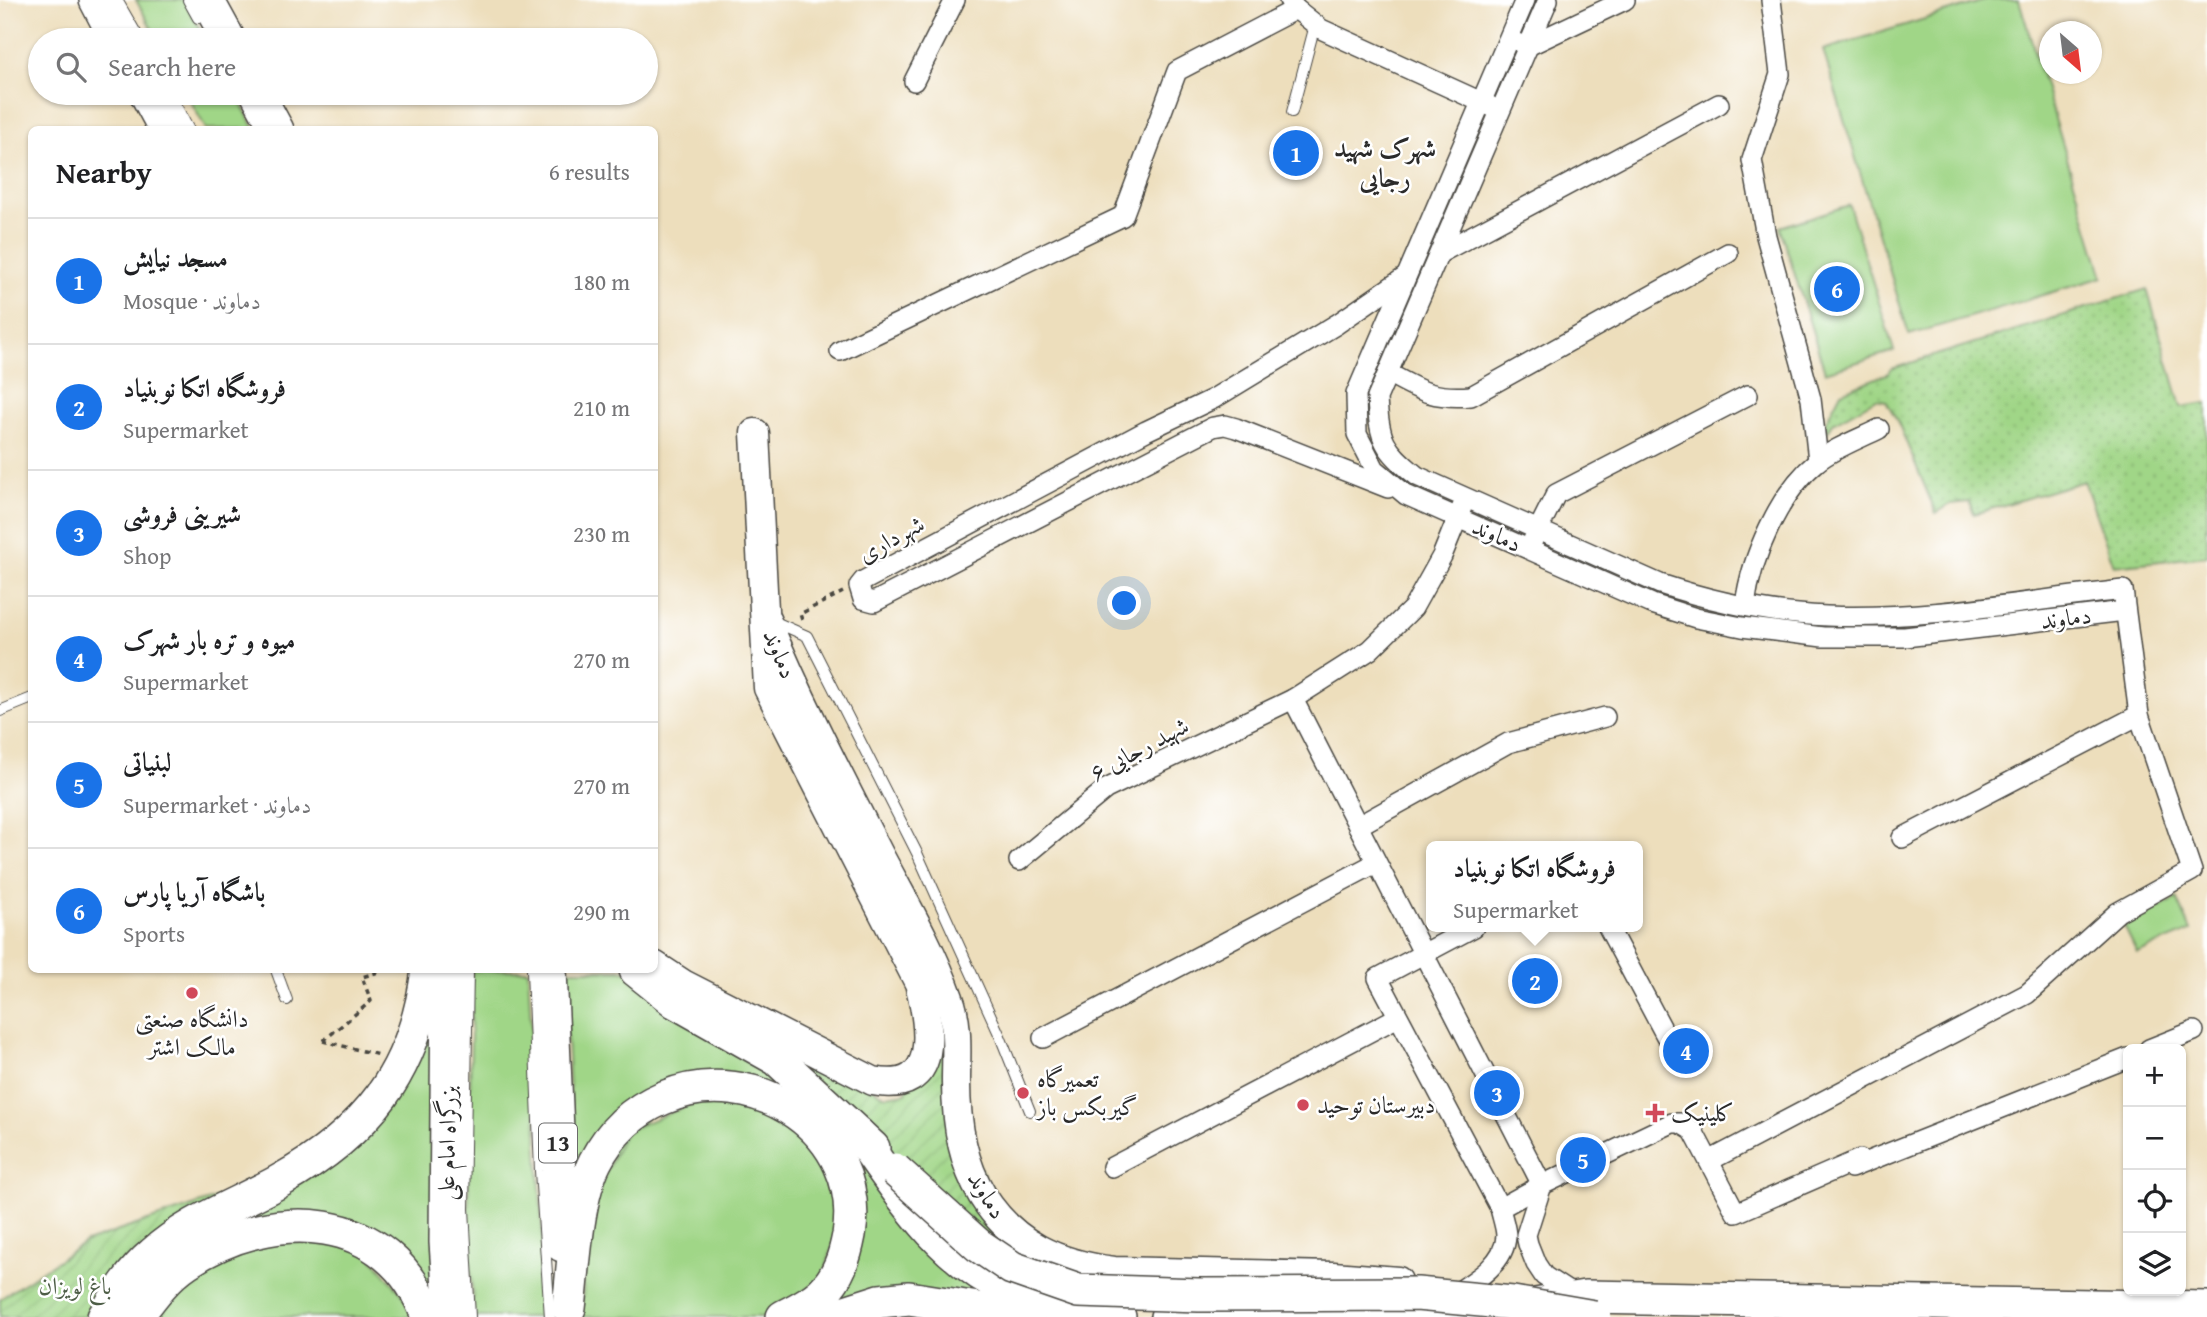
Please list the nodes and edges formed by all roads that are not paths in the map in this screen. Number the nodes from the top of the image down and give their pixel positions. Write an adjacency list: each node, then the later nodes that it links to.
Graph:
1 (96, 0): 12 (highway)
2 (117, 0): 13 (lane)
3 (188, 0): 10 (lane)
4 (955, 0): 16 (street)
5 (1525, 0): 14 (street, دماوند)
6 (1548, 0): 15 (street, دماوند)
7 (1625, 0): 15 (street)
8 (1771, 0): 39 (street)
9 (1293, 5): 11 (street); 30 (street)
10 (214, 23)
11 (1315, 24): 17 (street); 23 (lane)
12 (111, 28)
13 (133, 28)
14 (1509, 38): 15 (street); 17 (street, دماوند)
15 (1528, 46): 22 (street, دماوند)
16 (914, 81)
17 (1481, 102): 22 (street); 29 (street, دماوند)
18 (1719, 104): 27 (street)
19 (152, 105): 24 (highway)
20 (175, 105): 25 (lane)
21 (263, 105): 26 (highway)
22 (1501, 111): 27 (street, دماوند)
23 (1292, 112)
24 (164, 126)
25 (187, 126)
26 (274, 126)
27 (1440, 253): 31 (street, دماوند)
28 (1728, 253): 31 (street)
29 (1406, 276): 33 (street, شهرداری); 40 (street, دماوند)
30 (840, 351)
31 (1388, 373): 41 (street, دماوند)
32 (1748, 395): 43 (street)
33 (1213, 399): 34 (street); 36 (street, شهرداری)
34 (1225, 425): 38 (street, شهرداری); 40 (street)
35 (1879, 429): 39 (street)
36 (1146, 431): 38 (street); 38 (street, شهرداری)
37 (755, 433): 47 (main road, دماوند)
38 (1158, 454)
39 (1818, 460): 45 (street)
40 (1406, 495): 42 (street, دماوند)
41 (1466, 498): 42 (street, شهید رجایی ۶); 43 (street, دماوند)
42 (1458, 518): 44 (street, دماوند); 48 (street, شهید رجایی ۶)
43 (1538, 530): 44 (street); 45 (street, دماوند)
44 (1529, 549): 46 (street, دماوند)
45 (1745, 606): 46 (street, دماوند)
46 (2125, 611): 51 (street)
47 (765, 617): 60 (main road, دماوند); 75 (lane); 83 (main road, دماوند)
48 (1293, 699): 53 (street); 55 (street, شهید رجایی ۶)
49 (28, 700): 50 (lane)
50 (0, 712)
51 (2139, 715): 54 (street); 78 (street)
52 (1605, 717): 53 (street)
53 (1358, 826): 56 (street)
54 (1902, 838)
55 (1019, 860)
56 (1377, 863): 59 (street); 72 (street)
57 (1465, 932): 59 (street)
58 (1611, 932): 71 (street)
59 (1423, 954): 69 (street); 80 (street)
60 (658, 968)
61 (277, 973): 68 (lane)
62 (428, 973): 88 (highway)
63 (449, 973): 91 (highway, بزرگراه امام علی)
64 (468, 973): 92 (lane)
65 (532, 973): 87 (lane)
66 (550, 973): 87 (highway, 13)
67 (640, 973): 76 (highway)
68 (287, 1000)
69 (1398, 1017): 79 (street); 81 (street)
70 (2194, 1031): 73 (street)
71 (1666, 1036)
72 (1042, 1038)
73 (2162, 1044)
74 (2123, 1060): 82 (street)
75 (1030, 1111)
76 (858, 1134): 84 (highway, bridge); 96 (highway)
77 (1860, 1159): 82 (street)
78 (1709, 1161): 80 (street); 82 (street)
79 (1112, 1167)
80 (1542, 1185): 81 (street); 84 (street)
81 (1500, 1208): 83 (street)
82 (1736, 1213)
83 (1463, 1288): 84 (main road, دماوند); 86 (street)
84 (1585, 1304): 85 (highway); 86 (highway)
85 (2207, 1308)
86 (1426, 1313): 97 (highway)
87 (563, 1314): 93 (highway)
88 (104, 1317)
89 (136, 1317): 90 (highway)
90 (428, 1317)
91 (451, 1317)
92 (470, 1317)
93 (783, 1317)
94 (830, 1317): 95 (highway)
95 (1028, 1317)
96 (1119, 1317)
97 (1167, 1317)

